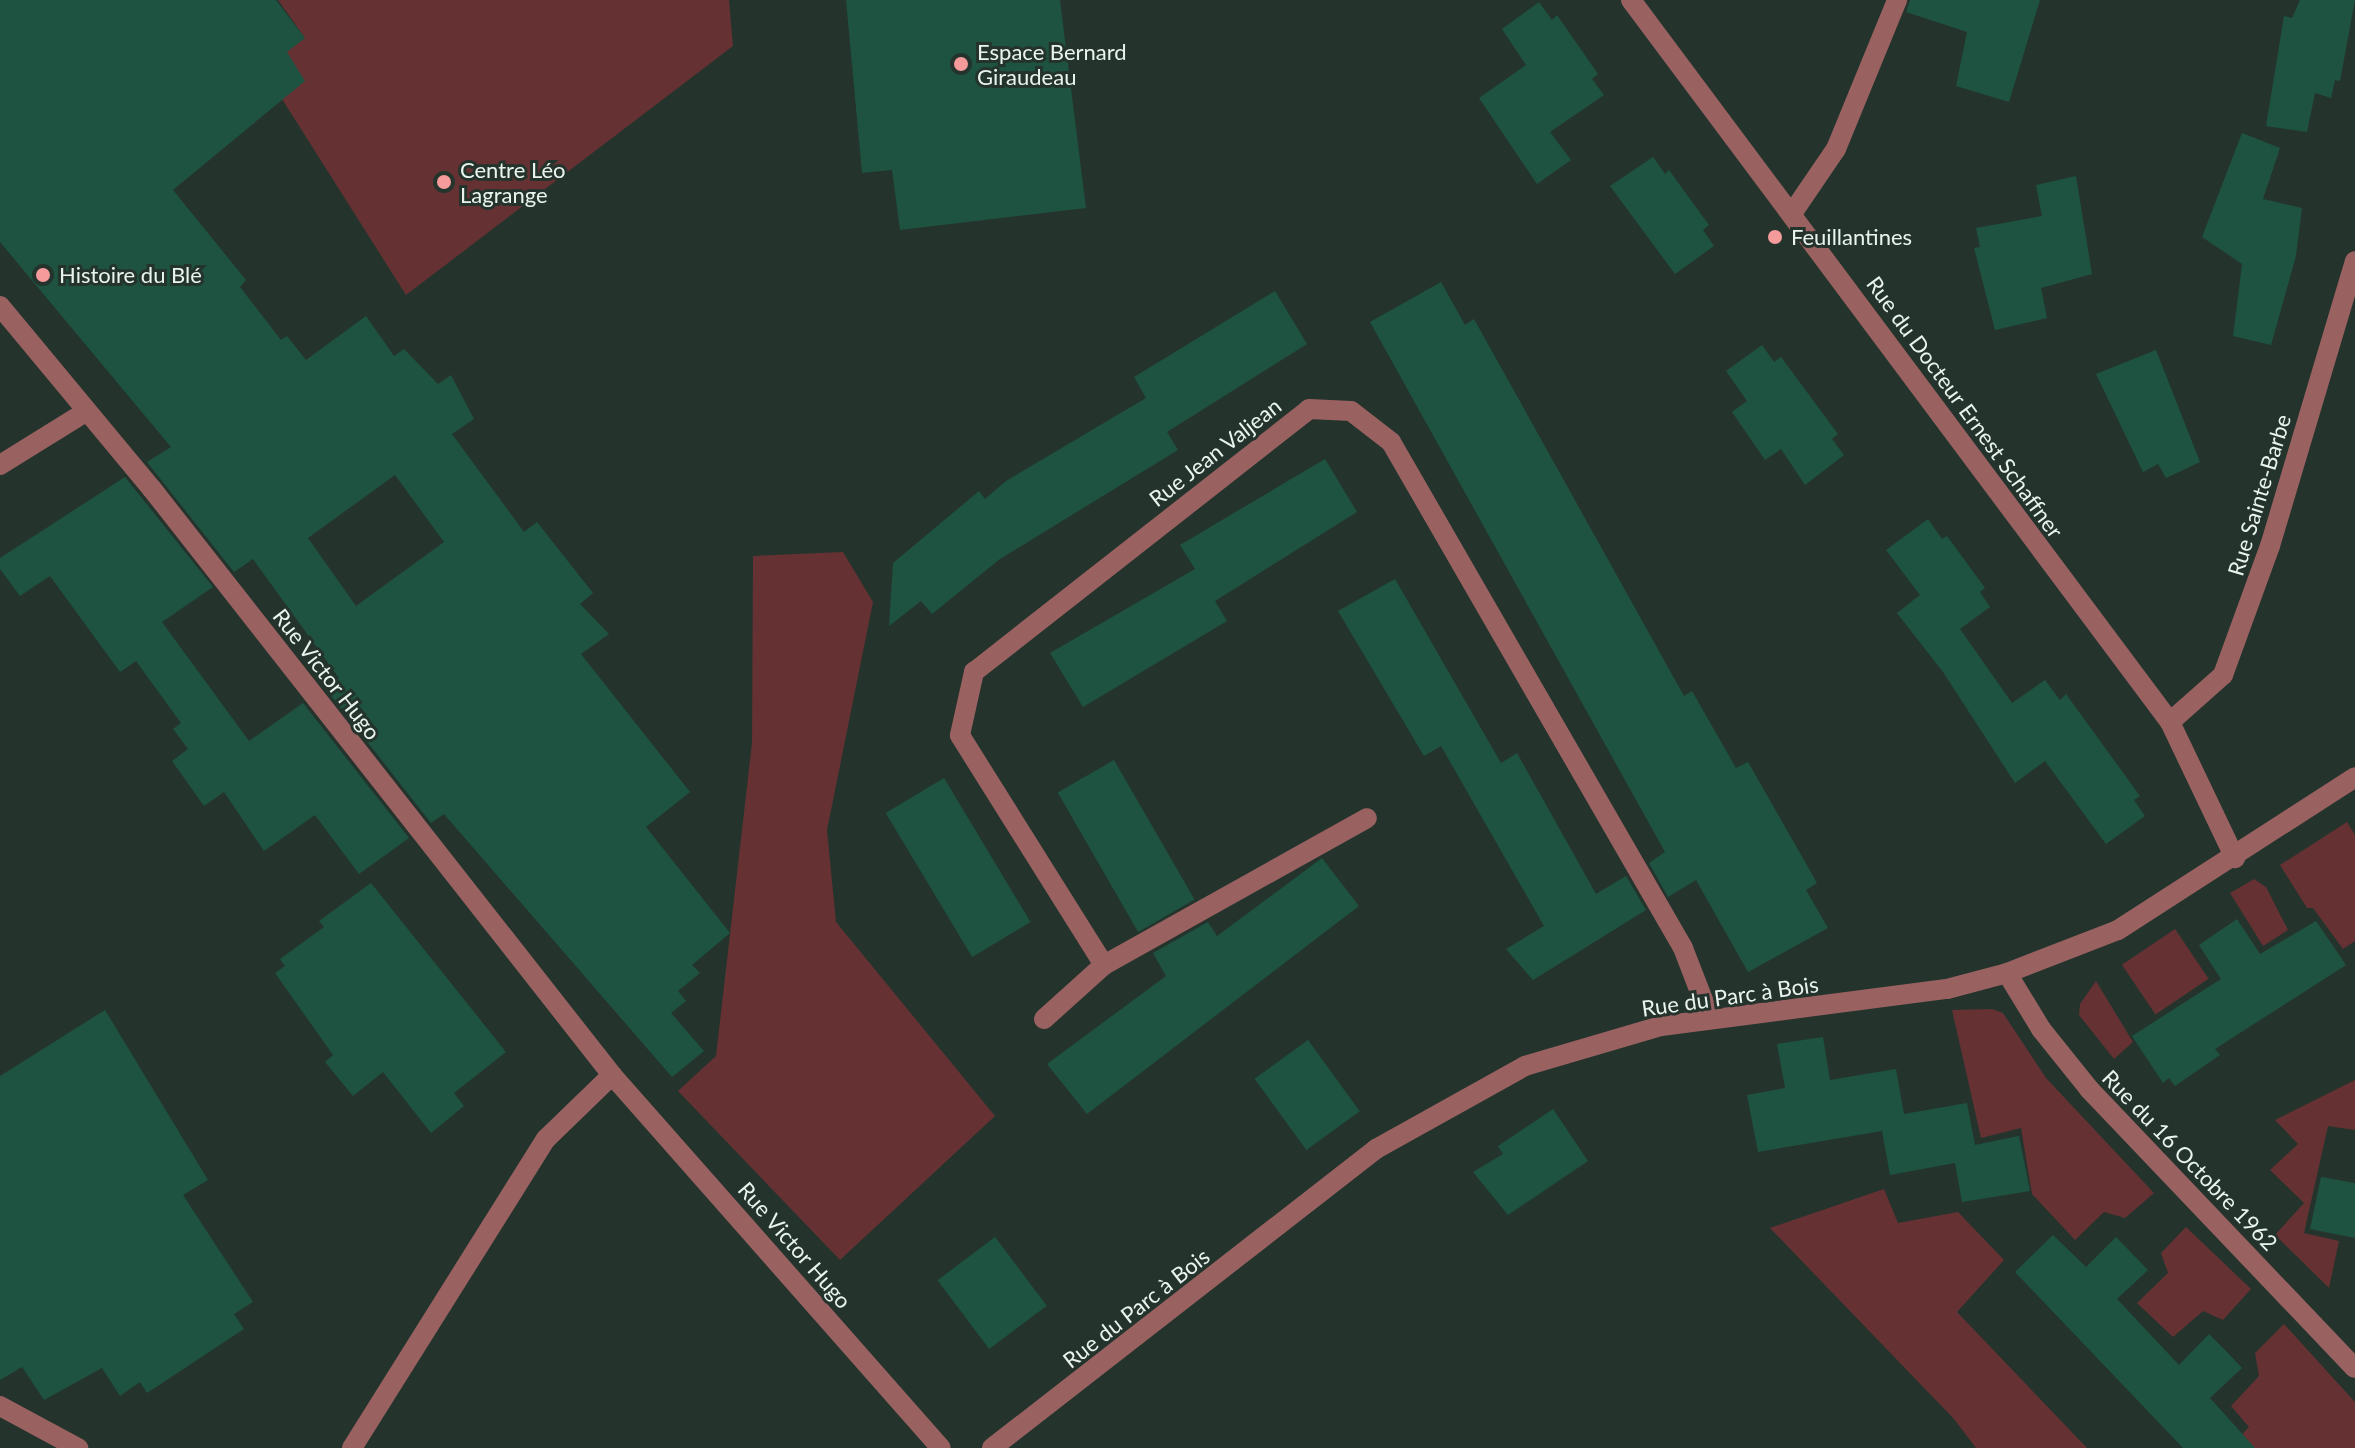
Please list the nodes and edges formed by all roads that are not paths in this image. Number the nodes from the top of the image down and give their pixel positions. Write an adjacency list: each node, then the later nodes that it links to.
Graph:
1 (1631, 0): 3 (street, Rue du Docteur Ernest Schaffner)
2 (1897, 0): 3 (street)
3 (1793, 212): 8 (street, Rue du Docteur Ernest Schaffner)
4 (2355, 261): 8 (street, Rue Sainte-Barbe)
5 (0, 306): 6 (street, Rue Victor Hugo)
6 (87, 411): 7 (street); 16 (street, Rue Victor Hugo)
7 (0, 465)
8 (2170, 722): 11 (street, Rue du Docteur Ernest Schaffner)
9 (2355, 777): 11 (street, Rue du Parc à Bois)
10 (1367, 818): 12 (street)
11 (2235, 858): 13 (street, Rue du Parc à Bois)
12 (1104, 965): 14 (street, Rue Jean Valjean); 15 (street)
13 (2007, 973): 14 (street, Rue du Parc à Bois); 17 (street, Rue du 16 Octobre 1962)
14 (1710, 1018): 22 (street, Rue du Parc à Bois)
15 (1044, 1019)
16 (612, 1075): 20 (street); 21 (street, Rue Victor Hugo)
17 (2355, 1368)
18 (0, 1406): 19 (street)
19 (78, 1448)
20 (352, 1448)
21 (941, 1448)
22 (992, 1448)

